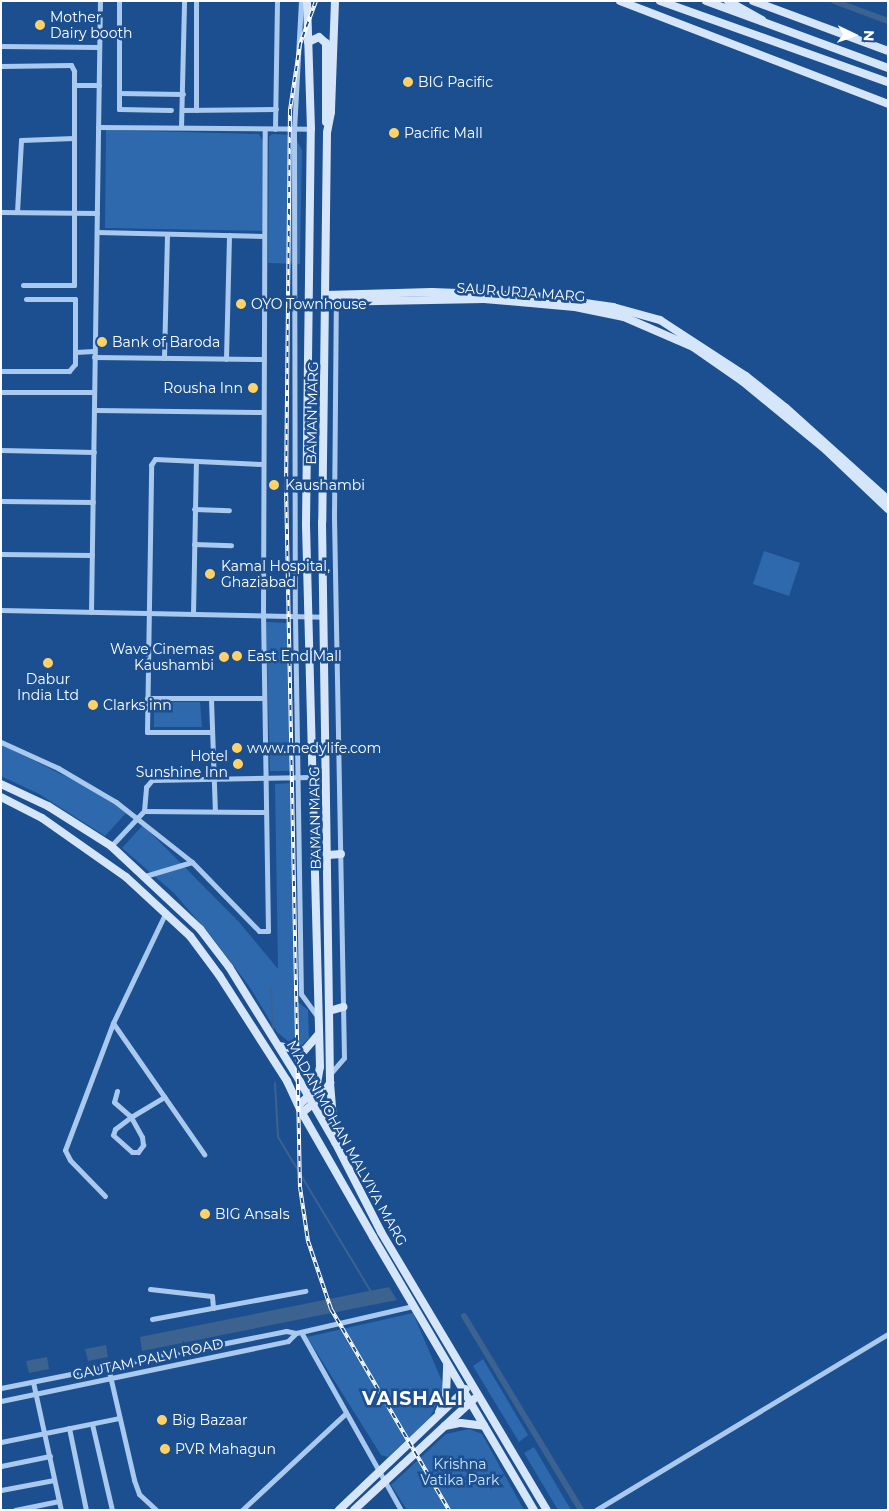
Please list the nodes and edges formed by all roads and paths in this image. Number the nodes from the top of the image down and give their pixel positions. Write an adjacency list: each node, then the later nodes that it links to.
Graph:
1 (100, 1): 19 (street)
2 (119, 1): 26 (street)
3 (184, 1): 27 (street)
4 (196, 1): 32 (street)
5 (277, 1): 29 (street)
6 (301, 1): 37 (street)
7 (307, 1): 17 (main road, BAMAN MARG)
8 (335, 1): 39 (main road, BAMAN MARG)
9 (620, 1): 16 (main road)
10 (660, 1): 14 (main road)
11 (706, 1): 15 (main road)
12 (728, 1): 15 (main road)
13 (753, 1): 20 (main road)
14 (704, 17): 16 (main road); 23 (main road)
15 (764, 22): 22 (main road)
16 (699, 32): 28 (main road)
17 (308, 42): 38 (main road, BAMAN MARG); 39 (main road)
18 (1, 46): 19 (street)
19 (99, 47): 25 (street)
20 (888, 51)
21 (1, 66): 24 (street)
22 (888, 68)
23 (888, 82)
24 (74, 85): 25 (street); 40 (street)
25 (98, 85): 33 (street)
26 (119, 93): 27 (street); 30 (street)
27 (183, 94): 31 (street)
28 (888, 104)
29 (276, 109): 32 (street); 36 (street)
30 (171, 110)
31 (182, 110): 32 (street); 34 (street)
32 (196, 110)
33 (98, 127): 34 (street); 44 (street)
34 (181, 127): 35 (street)
35 (265, 128): 36 (street); 48 (street)
36 (276, 129): 37 (street)
37 (294, 129): 38 (street); 88 (street)
38 (311, 129): 63 (main road, BAMAN MARG)
39 (327, 133): 50 (main road, BAMAN MARG)
40 (74, 138): 42 (street); 43 (street)
41 (1, 212): 42 (street)
42 (17, 212): 43 (street)
43 (73, 213): 44 (street); 49 (street)
44 (97, 213): 45 (street)
45 (96, 232): 46 (street); 53 (street)
46 (167, 234): 47 (street); 56 (street)
47 (229, 235): 48 (street); 57 (street)
48 (264, 236): 58 (street)
49 (24, 285)
50 (326, 298): 51 (main road, SAUR URJA MARG); 64 (main road, BAMAN MARG)
51 (336, 298): 62 (main road, SAUR URJA MARG); 114 (street)
52 (26, 299): 54 (street)
53 (94, 350): 54 (street); 55 (street)
54 (74, 352): 59 (street)
55 (94, 357): 56 (street); 61 (street)
56 (164, 358): 57 (street)
57 (226, 359): 58 (street)
58 (264, 359): 66 (street)
59 (1, 371)
60 (1, 392): 61 (street)
61 (94, 392): 65 (street)
62 (776, 405): 73 (main road, SAUR URJA MARG); 77 (main road, SAUR URJA MARG)
63 (309, 407): 64 (main road); 68 (main road, BAMAN MARG)
64 (325, 407): 67 (main road, BAMAN MARG)
65 (95, 410): 66 (street); 70 (street)
66 (264, 412): 72 (street)
67 (324, 423): 68 (main road); 90 (main road, BAMAN MARG)
68 (308, 424): 89 (main road, BAMAN MARG)
69 (1, 450): 70 (street)
70 (94, 452): 75 (street)
71 (196, 461): 72 (street); 76 (street); 85 (street)
72 (263, 464): 87 (street)
73 (888, 500)
74 (1, 501): 75 (street)
75 (93, 502): 82 (street)
76 (194, 509): 78 (street); 79 (street)
77 (888, 509)
78 (229, 510)
79 (194, 544): 80 (street); 86 (street)
80 (231, 545)
81 (1, 554): 82 (street)
82 (92, 556): 84 (street)
83 (1, 610): 84 (street)
84 (91, 612): 85 (street)
85 (149, 613): 86 (street); 91 (street)
86 (193, 614): 87 (street)
87 (263, 616): 88 (street); 92 (street)
88 (295, 616): 89 (street); 98 (street)
89 (308, 616): 90 (street); 99 (main road, BAMAN MARG)
90 (324, 617): 103 (main road, BAMAN MARG)
91 (147, 698): 93 (street); 94 (street)
92 (264, 698): 93 (street); 97 (street)
93 (210, 699): 94 (street)
94 (212, 732): 96 (street)
95 (1, 742): 109 (street)
96 (213, 778): 97 (street); 104 (street); 105 (street)
97 (265, 778): 98 (street); 106 (street)
98 (298, 778): 99 (street); 120 (street)
99 (312, 778): 102 (main road, BAMAN MARG)
100 (1, 784): 107 (main road, MADAN MOHAN MALVIYA MARG)
101 (1, 797): 110 (main road, MADAN MOHAN MALVIYA MARG)
102 (313, 802): 103 (main road); 111 (main road, BAMAN MARG)
103 (327, 802): 108 (main road, BAMAN MARG)
104 (144, 811): 105 (street); 109 (street)
105 (214, 811): 106 (street)
106 (266, 812): 115 (street)
107 (61, 814): 110 (main road); 112 (main road, MADAN MOHAN MALVIYA MARG)
108 (327, 815): 111 (main road); 113 (main road, BAMAN MARG)
109 (137, 818): 112 (street); 115 (street)
110 (55, 826): 117 (main road, MADAN MOHAN MALVIYA MARG)
111 (314, 830): 120 (main road, BAMAN MARG)
112 (111, 846): 116 (main road, MADAN MOHAN MALVIYA MARG)
113 (328, 854): 114 (main road); 119 (main road, BAMAN MARG)
114 (341, 854): 118 (street)
115 (192, 862): 116 (street)
116 (145, 876): 123 (main road, MADAN MOHAN MALVIYA MARG)
117 (166, 912): 121 (street); 130 (main road, MADAN MOHAN MALVIYA MARG)
118 (343, 1007): 119 (main road); 124 (street)
119 (329, 1011): 124 (main road, BAMAN MARG)
120 (319, 1019): 122 (main road, BAMAN MARG)
121 (113, 1023): 128 (street); 135 (street)
122 (319, 1033): 123 (main road); 127 (main road, BAMAN MARG)
123 (279, 1046): 127 (main road, MADAN MOHAN MALVIYA MARG)
124 (330, 1074): 125 (main road, BAMAN MARG)
125 (330, 1083): 129 (main road); 133 (main road, BAMAN MARG)
126 (117, 1091): 132 (street)
127 (308, 1095): 129 (main road, MADAN MOHAN MALVIYA MARG); 130 (main road, BAMAN MARG)
128 (164, 1097): 132 (street); 134 (street)
129 (313, 1103): 131 (main road); 133 (main road, MADAN MOHAN MALVIYA MARG)
130 (300, 1104): 131 (main road, MADAN MOHAN MALVIYA MARG)
131 (302, 1113): 138 (main road, MADAN MOHAN MALVIYA MARG)
132 (132, 1118): 132 (street)
133 (336, 1142): 147 (main road, MADAN MOHAN MALVIYA MARG)
134 (204, 1154)
135 (105, 1196)
136 (150, 1289): 139 (street)
137 (305, 1291): 139 (street)
138 (413, 1306): 141 (street, GAUTAM PALVI ROAD); 143 (main road, MADAN MOHAN MALVIYA MARG)
139 (213, 1308): 140 (street)
140 (152, 1319)
141 (298, 1333): 144 (street, GAUTAM PALVI ROAD); 145 (street, GAUTAM PALVI ROAD); 154 (street)
142 (888, 1334): 181 (street)
143 (447, 1363): 149 (main road, MADAN MOHAN MALVIYA MARG); 156 (main road)
144 (108, 1368): 145 (street); 146 (street, GAUTAM PALVI ROAD)
145 (110, 1379): 150 (street, GAUTAM PALVI ROAD); 155 (street)
146 (33, 1382): 148 (street, GAUTAM PALVI ROAD); 150 (street)
147 (472, 1383): 149 (main road); 151 (main road, MADAN MOHAN MALVIYA MARG)
148 (1, 1388)
149 (464, 1391): 153 (main road, MADAN MOHAN MALVIYA MARG); 156 (main road)
150 (36, 1394): 152 (street, GAUTAM PALVI ROAD); 161 (street)
151 (478, 1394): 153 (main road); 180 (main road, MADAN MOHAN MALVIYA MARG)
152 (1, 1401)
153 (470, 1402): 158 (main road); 159 (main road, MADAN MOHAN MALVIYA MARG)
154 (345, 1414): 165 (street); 176 (street)
155 (119, 1418): 157 (street); 175 (street)
156 (436, 1418): 165 (main road)
157 (92, 1424): 160 (street); 174 (street)
158 (445, 1426): 159 (main road); 167 (main road)
159 (484, 1426): 179 (main road, MADAN MOHAN MALVIYA MARG)
160 (69, 1428): 161 (street); 173 (street)
161 (45, 1433): 162 (street); 163 (street)
162 (1, 1442)
163 (50, 1456): 164 (street); 166 (street)
164 (1, 1466)
165 (380, 1471): 167 (street); 177 (main road)
166 (54, 1480): 168 (street); 169 (street)
167 (384, 1482): 170 (main road); 178 (street)
168 (1, 1490)
169 (59, 1501): 171 (street); 172 (street)
170 (358, 1509)
171 (15, 1510)
172 (61, 1510)
173 (86, 1510)
174 (112, 1510)
175 (156, 1510)
176 (242, 1510)
177 (339, 1510)
178 (401, 1510)
179 (534, 1510)
180 (547, 1510)
181 (596, 1510)

